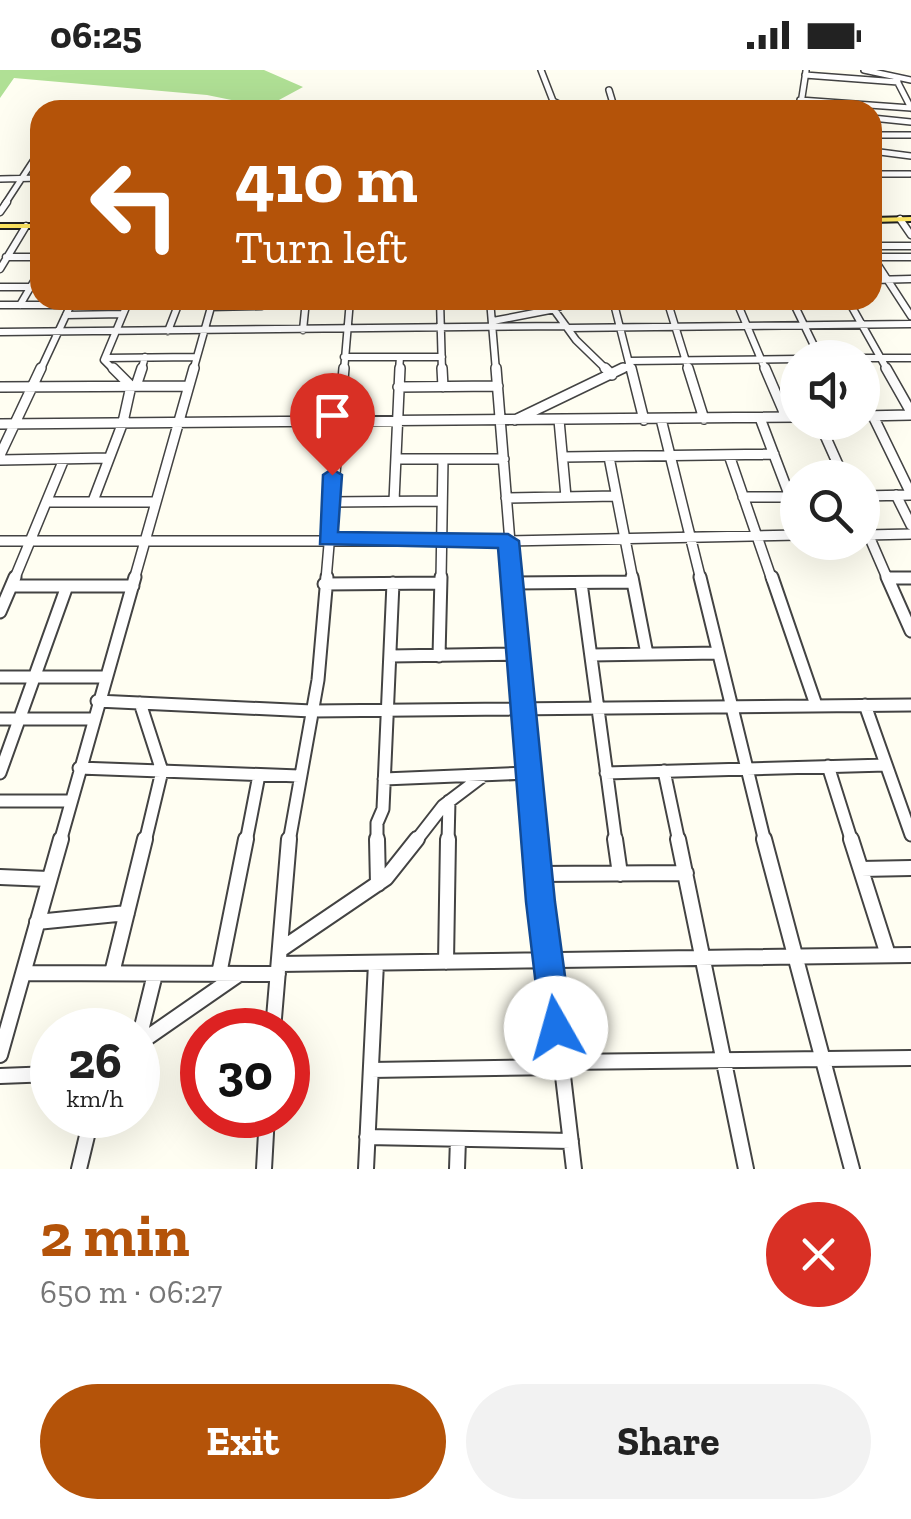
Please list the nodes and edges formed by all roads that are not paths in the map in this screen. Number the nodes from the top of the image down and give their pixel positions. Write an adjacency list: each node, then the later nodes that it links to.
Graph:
1 (540, 70): 7 (street)
2 (864, 70): 4 (street)
3 (806, 72): 4 (street); 9 (street)
4 (894, 76): 5 (street); 11 (street)
5 (911, 80)
6 (609, 90): 8 (street)
7 (552, 100)
8 (612, 100)
9 (800, 100)
10 (882, 106): 11 (street)
11 (911, 108)
12 (882, 119): 13 (street)
13 (911, 122)
14 (882, 135): 15 (street)
15 (911, 135)
16 (882, 152): 17 (street)
17 (911, 156)
18 (30, 166): 22 (street)
19 (882, 174): 20 (street)
20 (910, 174)
21 (0, 178): 22 (street)
22 (22, 178): 23 (street); 24 (street)
23 (30, 178)
24 (0, 212)
25 (882, 220): 26 (main road)
26 (900, 220): 27 (main road); 31 (street)
27 (911, 220)
28 (0, 226): 29 (main road)
29 (26, 226): 30 (main road); 34 (street)
30 (30, 226)
31 (911, 235)
32 (882, 246): 33 (street)
33 (911, 246)
34 (4, 257): 35 (street); 38 (street)
35 (30, 257)
36 (882, 257): 37 (street)
37 (911, 257)
38 (0, 269)
39 (882, 271): 42 (street)
40 (911, 279): 42 (street)
41 (882, 280): 42 (street)
42 (888, 280): 66 (street)
43 (0, 286): 44 (street)
44 (30, 286): 46 (street)
45 (0, 305): 46 (street)
46 (20, 305): 47 (street)
47 (30, 305)
48 (69, 310): 82 (street)
49 (93, 310): 65 (street)
50 (125, 310): 65 (street)
51 (176, 310): 79 (street)
52 (210, 310): 80 (street)
53 (261, 310): 76 (street)
54 (305, 310): 77 (street)
55 (349, 310): 78 (street)
56 (440, 310): 75 (street)
57 (491, 310): 69 (street)
58 (551, 310): 69 (street)
59 (556, 310): 71 (street)
60 (616, 310): 73 (street)
61 (670, 310): 74 (street)
62 (740, 310): 72 (street)
63 (797, 310): 70 (street)
64 (854, 310): 67 (street)
65 (123, 314): 83 (street)
66 (911, 316)
67 (862, 324): 68 (street); 70 (street); 92 (street)
68 (911, 324)
69 (493, 325): 71 (street); 75 (street); 102 (street)
70 (804, 326): 72 (street); 84 (street)
71 (567, 327): 73 (street); 98 (street)
72 (748, 327): 74 (street); 95 (street)
73 (620, 328): 74 (street); 97 (street)
74 (676, 328): 94 (street)
75 (441, 329): 78 (street); 89 (street)
76 (256, 330): 77 (street); 80 (street)
77 (304, 330): 78 (street)
78 (346, 330): 87 (street)
79 (168, 331): 80 (street); 83 (street)
80 (204, 331): 86 (street)
81 (3, 332): 82 (street); 85 (street)
82 (58, 332): 83 (street); 99 (street)
83 (116, 332): 90 (street)
84 (811, 340)
85 (0, 342)
86 (196, 357): 91 (street); 101 (street)
87 (344, 357): 88 (street); 118 (street)
88 (400, 357): 89 (street); 105 (street)
89 (442, 357): 104 (street)
90 (106, 358): 91 (street); 100 (street)
91 (144, 358): 100 (street)
92 (881, 358): 93 (street); 107 (street)
93 (911, 358)
94 (686, 360): 95 (street); 97 (street); 112 (street)
95 (762, 360): 96 (street); 106 (street)
96 (780, 360)
97 (630, 363): 98 (street); 114 (street)
98 (612, 374): 115 (street)
99 (32, 386): 100 (street); 103 (street); 121 (street)
100 (134, 386): 101 (street); 116 (street)
101 (188, 386): 117 (street)
102 (498, 386): 104 (street); 115 (street)
103 (0, 387)
104 (442, 387): 105 (street)
105 (398, 388): 119 (street)
106 (780, 394)
107 (911, 414): 108 (street)
108 (880, 415)
109 (780, 417): 110 (street)
110 (760, 418): 112 (street); 123 (street)
111 (660, 419): 112 (street); 114 (street); 126 (street)
112 (704, 419)
113 (559, 420): 114 (street); 115 (street); 127 (street)
114 (644, 420)
115 (508, 421): 119 (street); 134 (street)
116 (123, 422): 117 (street); 121 (street); 130 (street)
117 (178, 422): 118 (street); 149 (street)
118 (337, 422): 119 (street); 150 (street)
119 (398, 422): 132 (street)
120 (0, 424): 121 (street)
121 (15, 424): 128 (street)
122 (880, 435): 131 (street)
123 (774, 454): 124 (street); 136 (street)
124 (729, 455): 126 (street); 143 (street)
125 (609, 456): 126 (street); 127 (street); 140 (street)
126 (670, 456): 156 (street)
127 (563, 457): 142 (street)
128 (0, 458): 129 (street)
129 (64, 458): 130 (street); 147 (street)
130 (110, 458): 148 (street)
131 (894, 458): 135 (street); 137 (street)
132 (398, 459): 133 (street); 145 (street)
133 (443, 459): 134 (street); 146 (street)
134 (504, 459): 144 (street)
135 (911, 459)
136 (780, 467)
137 (911, 494): 139 (street)
138 (880, 495): 139 (street)
139 (896, 495): 151 (street)
140 (616, 496): 142 (street); 158 (street)
141 (780, 496): 143 (street)
142 (566, 497): 144 (street)
143 (742, 497): 153 (street)
144 (506, 498): 163 (street)
145 (394, 501): 146 (street); 150 (street)
146 (442, 501): 160 (street)
147 (47, 502): 148 (street); 162 (street)
148 (92, 502): 149 (street)
149 (156, 502): 159 (street)
150 (330, 502): 157 (street)
151 (911, 525)
152 (911, 534): 155 (street)
153 (755, 535): 154 (street); 156 (street); 192 (street)
154 (780, 535)
155 (880, 535)
156 (690, 538): 158 (street); 178 (street)
157 (327, 539): 159 (street); 160 (street); 171 (street)
158 (624, 539): 163 (street); 167 (street)
159 (146, 540): 162 (street); 175 (street)
160 (441, 540): 163 (street); 169 (street)
161 (0, 541): 162 (street)
162 (32, 541): 173 (street)
163 (508, 541): 172 (street)
164 (879, 560): 165 (street)
165 (888, 578): 166 (street); 177 (street)
166 (911, 578)
167 (632, 582): 170 (street); 180 (street)
168 (393, 583): 169 (street); 171 (street); 182 (street)
169 (440, 583): 183 (street)
170 (581, 583): 172 (street); 181 (street)
171 (324, 584): 196 (street)
172 (512, 584): 179 (street)
173 (12, 586): 174 (street); 176 (street)
174 (67, 586): 175 (street); 185 (street)
175 (133, 586): 186 (street)
176 (0, 612)
177 (911, 631)
178 (718, 652): 180 (street); 191 (street)
179 (518, 654): 183 (street); 194 (street)
180 (647, 654): 181 (street)
181 (590, 655): 193 (street)
182 (390, 656): 183 (street); 195 (street)
183 (440, 656)
184 (0, 677): 185 (street)
185 (34, 677): 186 (street); 198 (street)
186 (104, 677): 187 (street)
187 (98, 701): 188 (street); 199 (street)
188 (140, 703): 196 (street); 204 (street)
189 (866, 704): 190 (street); 192 (street); 200 (street)
190 (911, 704)
191 (731, 705): 192 (street); 193 (street); 203 (street)
192 (816, 705)
193 (598, 707): 194 (street); 208 (street)
194 (523, 708): 195 (street); 207 (street)
195 (387, 710): 196 (street); 212 (street)
196 (312, 711): 211 (street)
197 (0, 719): 198 (street)
198 (20, 719): 199 (street); 206 (street)
199 (93, 719): 202 (street)
200 (886, 765): 201 (street); 216 (street)
201 (828, 766): 203 (street); 218 (street)
202 (79, 768): 204 (street); 213 (street)
203 (747, 769): 205 (street); 227 (street)
204 (162, 771): 209 (street); 225 (street)
205 (664, 771): 208 (street); 219 (street)
206 (0, 773)
207 (529, 773): 210 (street); 220 (street)
208 (606, 773): 221 (street)
209 (259, 775): 211 (street); 238 (street)
210 (484, 775): 212 (street); 215 (street)
211 (299, 776): 233 (street)
212 (384, 778): 224 (street)
213 (70, 800): 214 (street); 223 (street)
214 (0, 801)
215 (448, 801): 224 (street); 232 (street)
216 (911, 835)
217 (911, 868): 218 (street)
218 (860, 869): 228 (street)
219 (686, 873): 221 (street); 230 (street)
220 (538, 874): 221 (street); 231 (street)
221 (620, 874)
222 (0, 877): 223 (street)
223 (48, 880): 226 (street)
224 (378, 884): 233 (street)
225 (127, 914): 226 (street); 236 (street)
226 (37, 922): 235 (street)
227 (792, 955): 228 (street); 230 (street); 243 (street)
228 (888, 955): 229 (street)
229 (911, 955)
230 (704, 957): 231 (street); 244 (street)
231 (548, 960): 232 (street); 245 (street)
232 (446, 962): 234 (street)
233 (279, 963): 234 (street); 239 (street); 240 (street)
234 (376, 963): 246 (street)
235 (22, 973): 236 (street); 241 (street)
236 (112, 974): 237 (street)
237 (155, 974): 238 (street); 239 (street)
238 (219, 974): 239 (street)
239 (239, 974)
240 (276, 1008)
241 (0, 1055)
242 (911, 1058): 243 (street)
243 (822, 1059): 244 (street); 260 (street)
244 (724, 1060): 245 (street); 259 (street)
245 (561, 1065): 246 (street); 253 (street)
246 (371, 1070): 249 (street)
247 (30, 1075): 248 (street)
248 (0, 1076)
249 (367, 1137): 252 (street); 256 (street)
250 (86, 1138): 254 (street)
251 (266, 1138): 255 (street)
252 (458, 1139): 253 (street); 257 (street)
253 (571, 1141): 258 (street)
254 (79, 1169)
255 (264, 1169)
256 (366, 1169)
257 (457, 1169)
258 (574, 1169)
259 (746, 1169)
260 (852, 1169)

